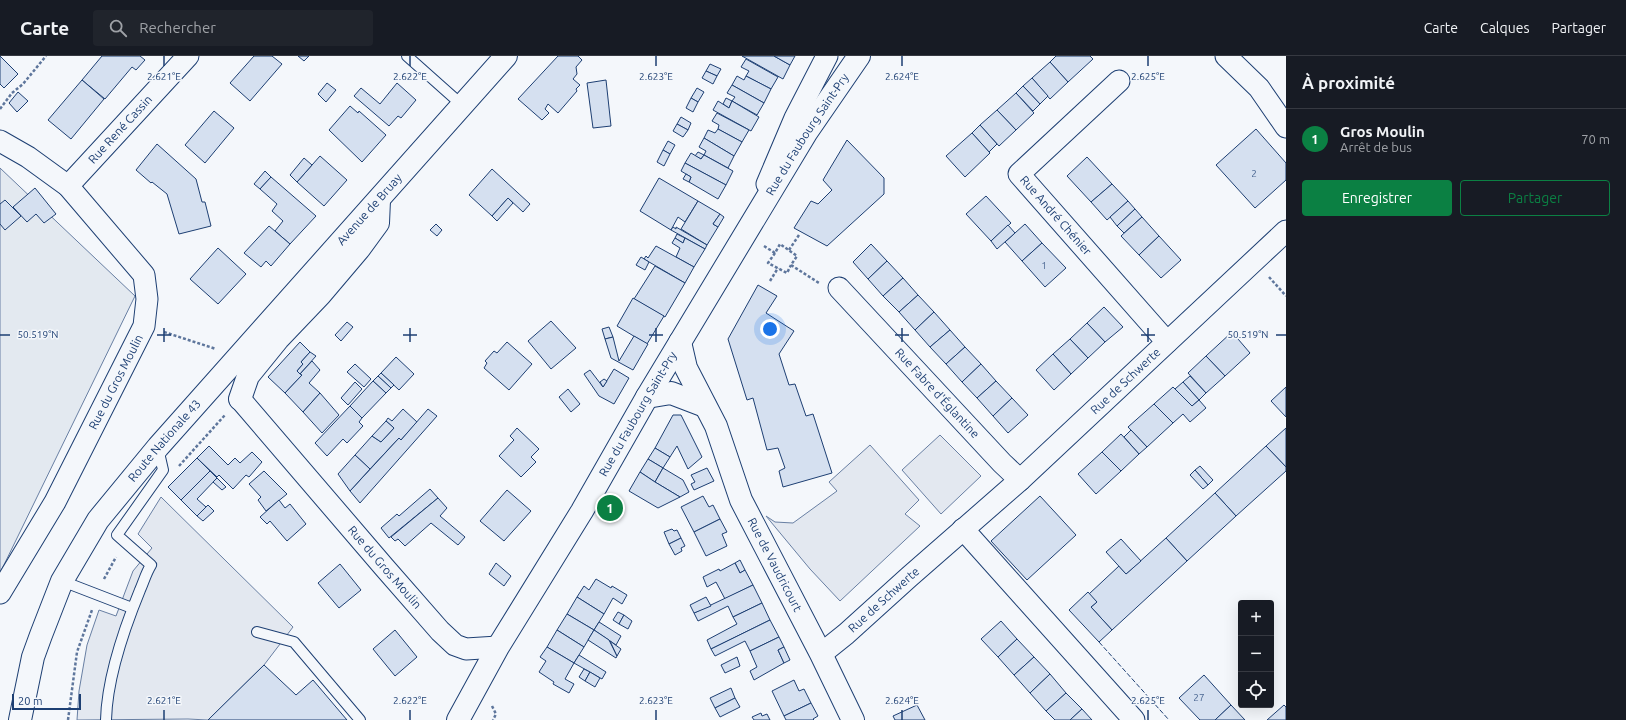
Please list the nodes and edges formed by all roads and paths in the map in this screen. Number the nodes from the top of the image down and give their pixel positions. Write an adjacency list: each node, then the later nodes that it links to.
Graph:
1 (46, 56): 10 (path)
2 (188, 56): 13 (street, Rue René Cassin)
3 (407, 56): 9 (lane)
4 (506, 56): 9 (main road, Avenue de Bruay)
5 (827, 56): 16 (street, Rue du Faubourg Saint-Pry)
6 (859, 56): 16 (main road, Rue du Faubourg Saint-Pry)
7 (1226, 56): 11 (street)
8 (1119, 81): 26 (street, Rue André Chénier)
9 (462, 105): 14 (main road, Avenue de Bruay)
10 (0, 109)
11 (1286, 127)
12 (0, 141): 13 (street, Rue du Gros Moulin)
13 (68, 186): 36 (street, Rue du Gros Moulin)
14 (379, 199): 28 (main road, Avenue de Bruay); 30 (main road)
15 (1286, 231): 26 (street, Rue de Schwerte)
16 (745, 234): 19 (path); 25 (main road, Rue du Faubourg Saint-Pry)
17 (799, 235): 18 (path)
18 (789, 250): 19 (path); 20 (path)
19 (775, 253): 21 (path)
20 (791, 265): 21 (path); 23 (path)
21 (778, 268): 22 (path)
22 (770, 281)
23 (838, 288): 33 (street, Rue Fabre d'Églantine)
24 (186, 340): 27 (path)
25 (680, 342): 29 (main road, Rue du Faubourg Saint-Pry); 31 (main road, Rue de Vaudricourt)
26 (1167, 342): 33 (street, Rue de Schwerte)
27 (216, 349)
28 (233, 362): 32 (main road, Route Nationale 43)
29 (647, 397): 31 (main road); 39 (main road, Rue du Faubourg Saint-Pry)
30 (240, 400): 39 (street, Rue du Gros Moulin)
31 (705, 406): 40 (main road, Rue de Vaudricourt)
32 (158, 447): 35 (main road, Route Nationale 43); 37 (lane)
33 (1020, 480): 34 (street, Rue de Schwerte)
34 (963, 529): 40 (street, Rue de Schwerte); 46 (street)
35 (62, 581): 37 (lane); 41 (main road, Route Nationale 43)
36 (0, 594)
37 (132, 608): 42 (lane)
38 (257, 632): 43 (lane)
39 (498, 647): 44 (main road, Rue du Faubourg Saint-Pry)
40 (821, 654): 45 (main road, Rue de Vaudricourt)
41 (20, 720)
42 (106, 720)
43 (360, 720)
44 (458, 720)
45 (853, 720)
46 (1134, 720)

